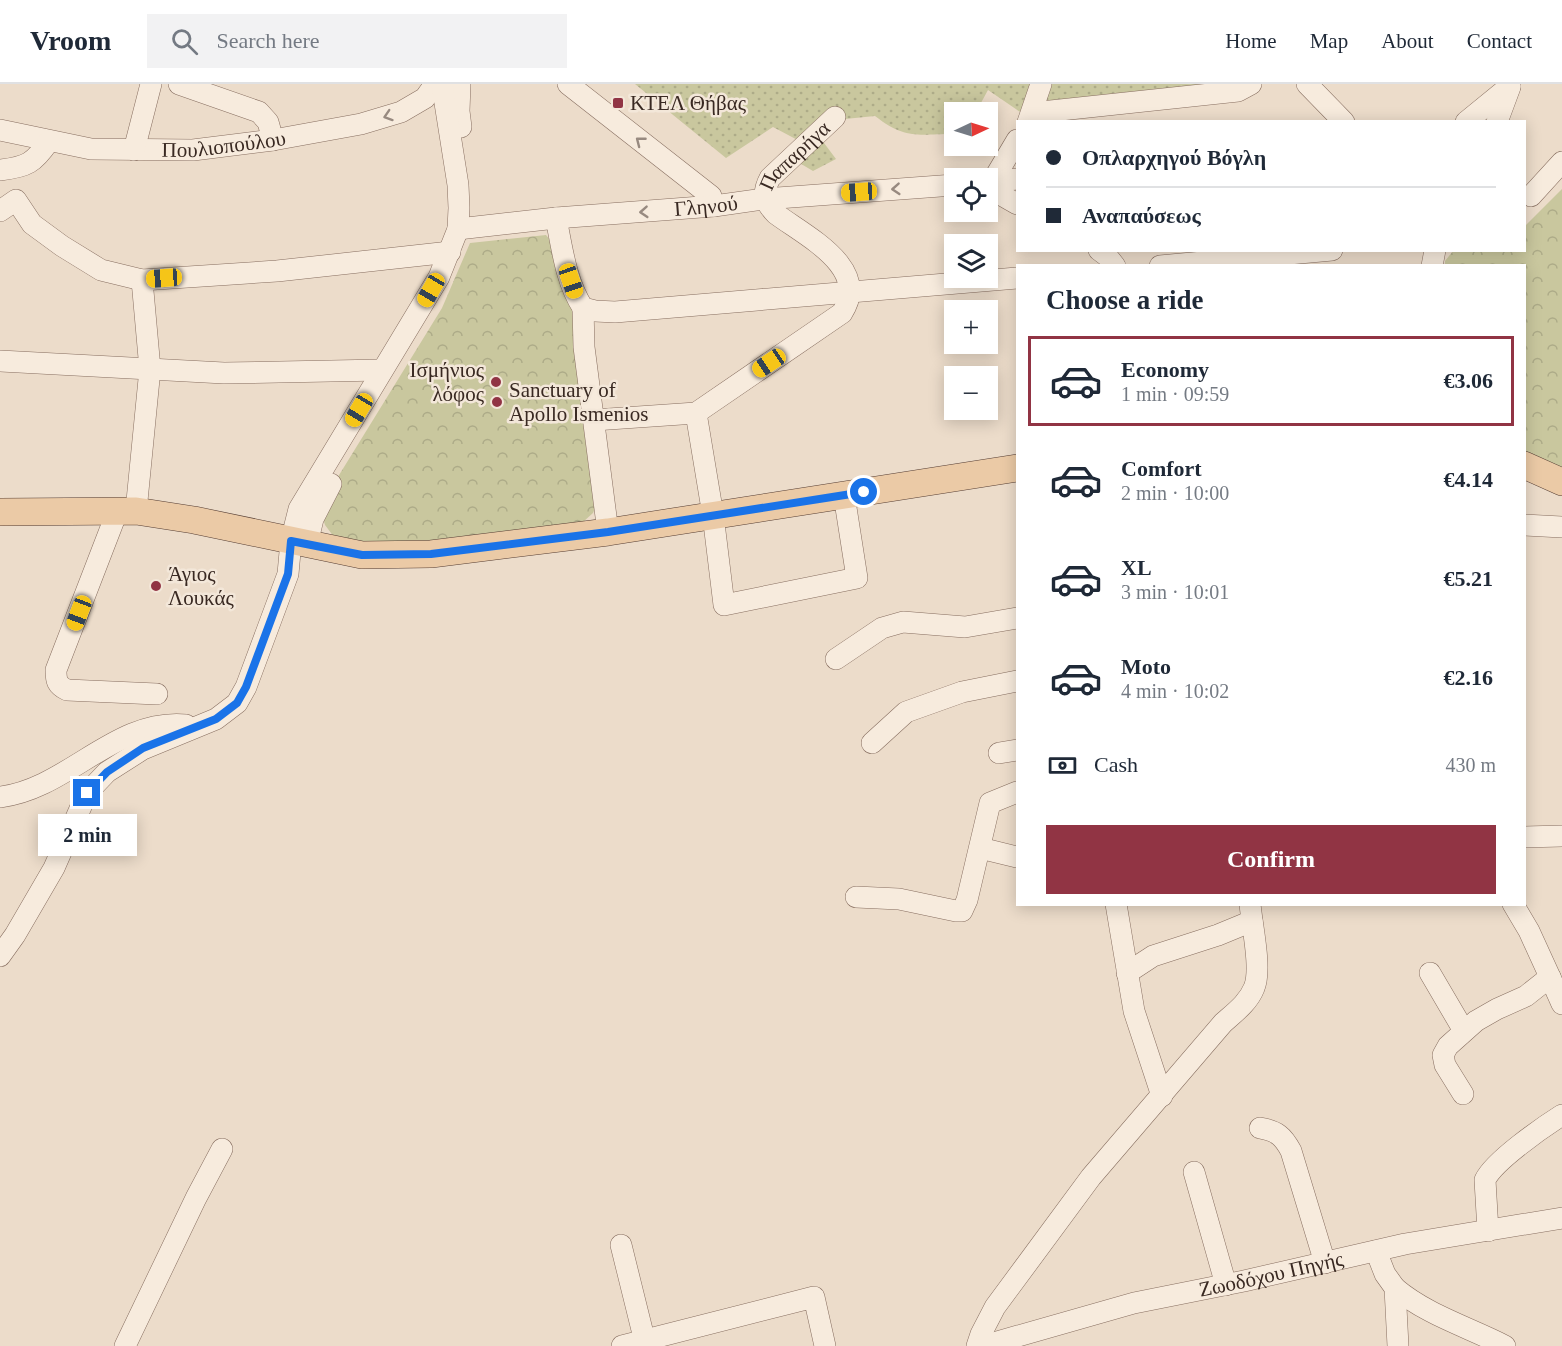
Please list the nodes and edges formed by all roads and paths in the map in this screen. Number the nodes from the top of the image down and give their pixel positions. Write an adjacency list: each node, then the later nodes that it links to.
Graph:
1 (151, 84): 20 (street)
2 (179, 84): 17 (street)
3 (435, 84): 17 (street, Πουλιοπούλου, one-way to 17)
4 (442, 84): 35 (street)
5 (460, 84): 35 (street)
6 (1041, 84): 12 (street)
7 (1251, 84): 12 (street)
8 (1307, 84): 13 (street)
9 (1510, 85): 14 (street); 15 (street)
10 (574, 90): 33 (street, one-way to 10)
11 (835, 117): 30 (street, Παπαρήγα)
12 (1030, 117)
13 (1342, 120)
14 (1468, 120)
15 (1498, 120)
16 (0, 130): 18 (street, Πουλιοπούλου)
17 (273, 140): 20 (street, Πουλιοπούλου)
18 (49, 141): 20 (street, Πουλιοπούλου); 22 (street)
19 (1016, 142): 23 (street)
20 (134, 150)
21 (1562, 162): 29 (street)
22 (22, 168): 24 (street); 32 (street)
23 (998, 168)
24 (0, 170)
25 (1016, 179): 26 (street)
26 (998, 181)
27 (944, 186): 30 (street, Γληνού, one-way to 30)
28 (998, 193): 31 (street)
29 (1531, 196)
30 (764, 199): 33 (street, Γληνού); 44 (street)
31 (1016, 203)
32 (8, 205): 43 (street)
33 (714, 206): 34 (street, Γληνού, one-way to 34)
34 (556, 218): 35 (street, Γληνού); 45 (street)
35 (464, 228): 36 (street); 47 (street)
36 (450, 252): 43 (street); 47 (street)
37 (1102, 252): 40 (street)
38 (1308, 252): 39 (street)
39 (1238, 258): 41 (street)
40 (1113, 264)
41 (1180, 264)
42 (1016, 278): 44 (street)
43 (142, 280): 48 (street)
44 (850, 292): 45 (street); 49 (street)
45 (583, 308): 50 (street)
46 (0, 361): 48 (street)
47 (391, 365): 48 (street); 61 (street)
48 (150, 369): 56 (street)
49 (696, 413): 50 (street); 57 (street)
50 (594, 420): 60 (street)
51 (1526, 466): 53 (main road)
52 (1016, 468): 54 (main road)
53 (1562, 482)
54 (844, 495): 57 (main road); 57 (street)
55 (0, 512): 56 (main road)
56 (127, 512): 61 (main road); 65 (street)
57 (712, 515): 60 (main road)
58 (1526, 525): 59 (street)
59 (1562, 527)
60 (608, 532): 61 (main road)
61 (299, 543): 66 (street)
62 (1016, 618): 63 (street)
63 (836, 659)
64 (1016, 681): 67 (street)
65 (157, 694)
66 (196, 726): 69 (street); 78 (street)
67 (872, 743)
68 (1016, 792): 72 (street)
69 (0, 797)
70 (1562, 836): 71 (street)
71 (1526, 837)
72 (980, 848): 73 (street); 74 (street)
73 (1016, 857)
74 (856, 897)
75 (1116, 906): 79 (street)
76 (1514, 906): 81 (street)
77 (1253, 909): 79 (street); 85 (street)
78 (0, 956)
79 (1127, 973): 85 (street)
80 (1430, 973): 83 (street)
81 (1550, 977): 82 (street); 83 (street)
82 (1562, 1004)
83 (1464, 1031): 84 (street)
84 (1463, 1094)
85 (1162, 1096): 101 (street)
86 (1562, 1115): 91 (street)
87 (1260, 1128): 94 (street)
88 (222, 1149): 98 (street)
89 (1194, 1172): 95 (street)
90 (1562, 1218): 91 (street, Ζωοδόχου Πηγής)
91 (1488, 1231): 93 (street, Ζωοδόχου Πηγής)
92 (621, 1245): 97 (street)
93 (1376, 1251): 94 (street, Ζωοδόχου Πηγής); 96 (street)
94 (1325, 1263): 95 (street, Ζωοδόχου Πηγής)
95 (1226, 1285): 102 (street, Ζωοδόχου Πηγής)
96 (1395, 1288): 103 (street); 104 (street)
97 (646, 1343): 99 (street); 100 (street)
98 (125, 1346)
99 (622, 1346)
100 (825, 1346)
101 (977, 1346)
102 (983, 1346)
103 (1398, 1346)
104 (1505, 1346)

